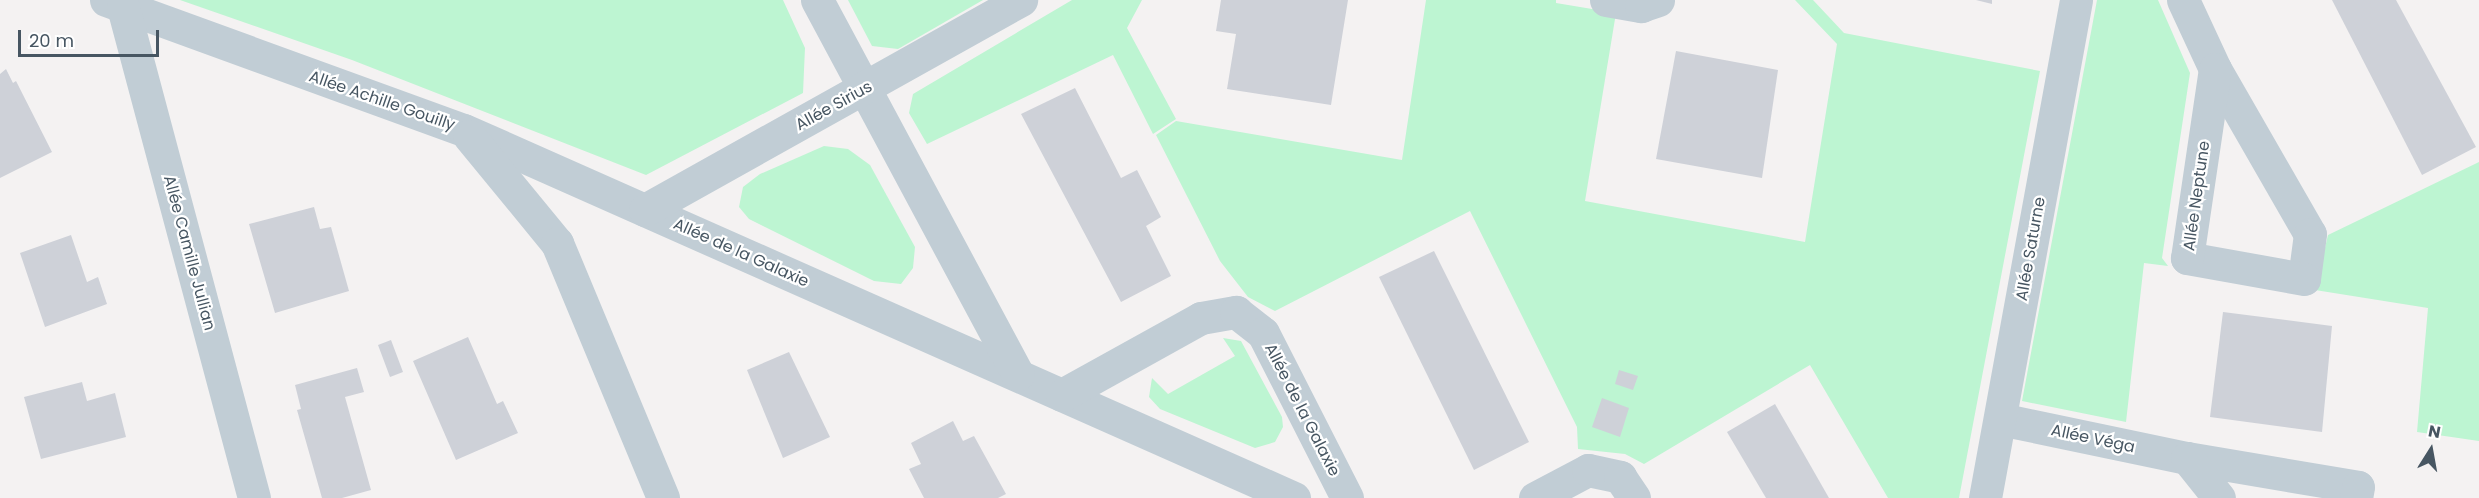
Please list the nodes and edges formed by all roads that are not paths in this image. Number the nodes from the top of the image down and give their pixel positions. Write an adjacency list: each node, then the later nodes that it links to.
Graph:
1 (817, 0): 9 (street)
2 (1021, 0): 9 (street, Allée Sirius)
3 (1606, 0): 4 (street)
4 (1658, 0)
5 (2076, 0): 14 (street, Allée Saturne)
6 (2183, 0): 8 (street, Allée Neptune)
7 (114, 4): 10 (street, Allée Achille Gouilly); 16 (street, Allée Camille Jullian)
8 (2215, 69): 8 (street, Allée Neptune)
9 (863, 90): 11 (street, Allée Sirius); 12 (street)
10 (464, 129): 11 (street, Allée de la Galaxie); 17 (street, Allée Achille Gouilly)
11 (645, 210): 12 (street, Allée de la Galaxie)
12 (1018, 375): 13 (street, Allée de la Galaxie)
13 (1062, 395): 18 (street, Allée de la Galaxie); 19 (street, Allée de la Galaxie)
14 (2000, 419): 15 (street, Allée Véga); 22 (street, Allée Saturne)
15 (2187, 458): 23 (street); 24 (street, Allée Véga)
16 (254, 498)
17 (663, 498)
18 (1294, 498)
19 (1347, 498)
20 (1535, 498): 21 (street)
21 (1634, 498)
22 (1985, 498)
23 (2219, 498)
24 (2356, 498)

